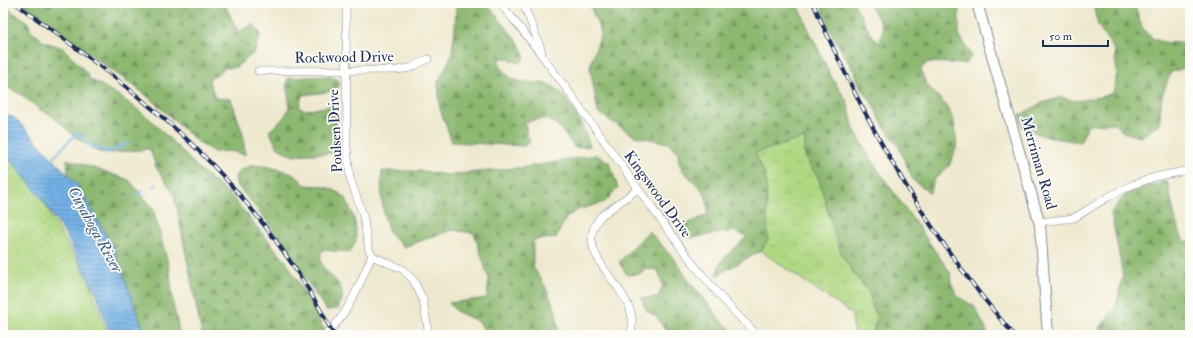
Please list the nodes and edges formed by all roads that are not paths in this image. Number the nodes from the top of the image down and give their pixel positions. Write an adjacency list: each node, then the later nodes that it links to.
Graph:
1 (346, 3): 8 (street, Poulsen Drive)
2 (500, 3): 6 (street, Kingswood Drive)
3 (523, 3): 6 (street, Kingswood Drive)
4 (977, 3): 11 (main road, Merriman Road)
5 (428, 59): 8 (street, Rockwood Drive)
6 (546, 60): 10 (street, Kingswood Drive)
7 (258, 70): 8 (street, Rockwood Drive)
8 (346, 70): 12 (street, Poulsen Drive)
9 (1190, 170): 11 (street)
10 (638, 189): 15 (street); 16 (street, Kingswood Drive)
11 (1040, 222): 17 (main road, Merriman Road)
12 (372, 255): 13 (street); 14 (street)
13 (327, 332)
14 (429, 335)
15 (630, 335)
16 (758, 335)
17 (1048, 335)

